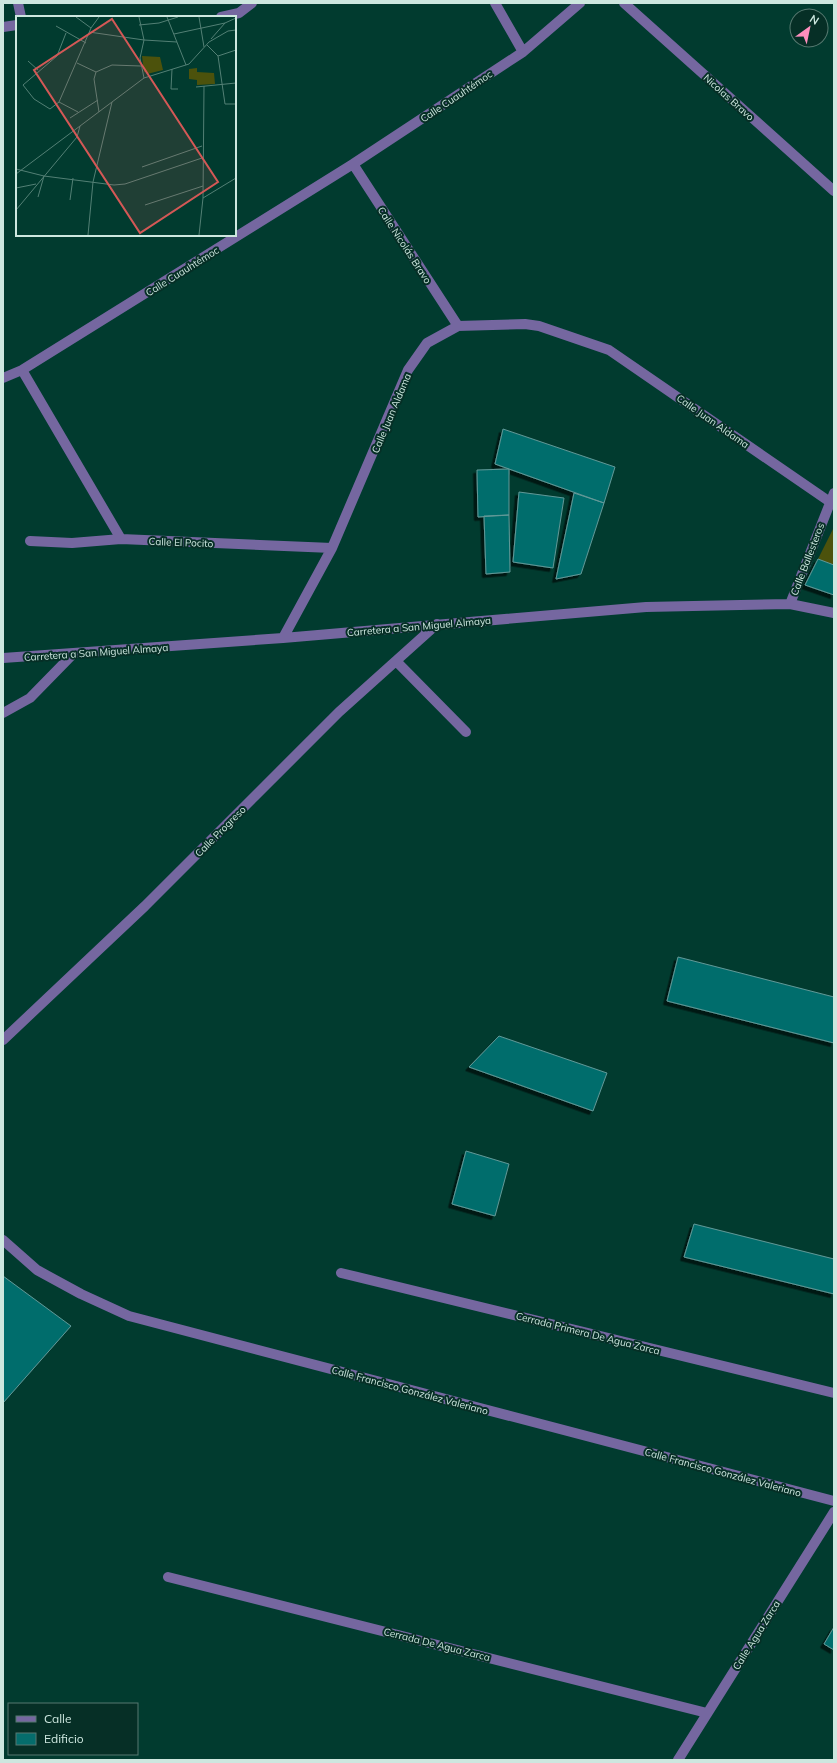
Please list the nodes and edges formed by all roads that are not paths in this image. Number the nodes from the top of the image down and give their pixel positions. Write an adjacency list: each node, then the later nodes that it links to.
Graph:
1 (18, 3): 6 (street)
2 (252, 3): 7 (street)
3 (495, 3): 10 (street)
4 (580, 3): 10 (street, Calle Cuauhtémoc)
5 (624, 3): 12 (street, Nicolas Bravo)
6 (21, 16)
7 (226, 16)
8 (16, 24): 9 (street)
9 (3, 27)
10 (523, 52): 11 (street, Calle Cuauhtémoc)
11 (353, 164): 13 (street, Calle Nicolás Bravo); 14 (street, Calle Cuauhtémoc)
12 (834, 191)
13 (458, 326): 16 (street, Calle Juan Aldama); 19 (street, Calle Juan Aldama)
14 (22, 370): 15 (street, Calle Cuauhtémoc); 17 (street)
15 (3, 378)
16 (832, 498): 20 (street, Calle Ballesteros)
17 (121, 539): 18 (street, Calle El Pocito); 19 (street, Calle El Pocito)
18 (30, 541)
19 (332, 548): 23 (street, Calle Juan Aldama)
20 (790, 604): 21 (street, Carretera a San Miguel Almaya); 22 (street, Carretera a San Miguel Almaya)
21 (834, 613)
22 (437, 624): 23 (street, Carretera a San Miguel Almaya); 26 (street, Calle Progreso)
23 (283, 638): 24 (street, Carretera a San Miguel Almaya)
24 (73, 654): 25 (street, Carretera a San Miguel Almaya); 27 (street)
25 (3, 658)
26 (396, 661): 28 (street); 29 (street, Calle Progreso)
27 (3, 713)
28 (466, 732)
29 (3, 1040)
30 (3, 1240): 33 (street, Calle Francisco González Valeriano)
31 (341, 1273): 32 (street, Cerrada Primera De Agua Zarca)
32 (834, 1393)
33 (834, 1501)
34 (834, 1512): 36 (street, Calle Agua Zarca)
35 (168, 1576): 36 (street, Cerrada De Agua Zarca)
36 (707, 1713): 37 (street, Calle Agua Zarca)
37 (678, 1760)

